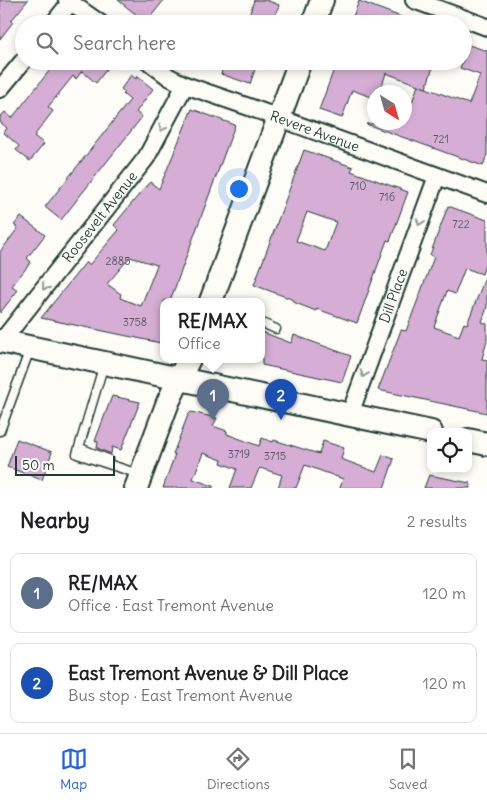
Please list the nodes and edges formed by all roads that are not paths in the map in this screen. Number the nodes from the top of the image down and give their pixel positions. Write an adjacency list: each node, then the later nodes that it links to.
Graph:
1 (322, 0): 6 (main road)
2 (414, 0): 7 (street)
3 (70, 1): 4 (street); 5 (street)
4 (60, 15)
5 (89, 15)
6 (316, 15)
7 (455, 15)
8 (472, 21): 9 (street)
9 (487, 27)
10 (16, 70): 14 (street)
11 (160, 70): 13 (street, Revere Avenue)
12 (297, 70): 15 (main road)
13 (185, 85): 15 (street, Revere Avenue); 21 (street, Roosevelt Avenue, one-way to 21)
14 (0, 89)
15 (279, 118): 16 (street, Revere Avenue); 18 (main road)
16 (437, 176): 17 (street, Revere Avenue); 26 (street, Dill Place, one-way to 26)
17 (487, 194)
18 (212, 298)
19 (265, 325): 20 (lane)
20 (276, 329)
21 (1, 341): 22 (main road)
22 (30, 347): 23 (main road); 27 (lane)
23 (104, 363): 25 (main road); 31 (lane)
24 (187, 363): 25 (main road)
25 (179, 379): 26 (main road); 31 (main road)
26 (350, 414): 28 (main road)
27 (0, 431)
28 (427, 431)
29 (472, 441): 30 (main road)
30 (487, 444)
31 (133, 477)

